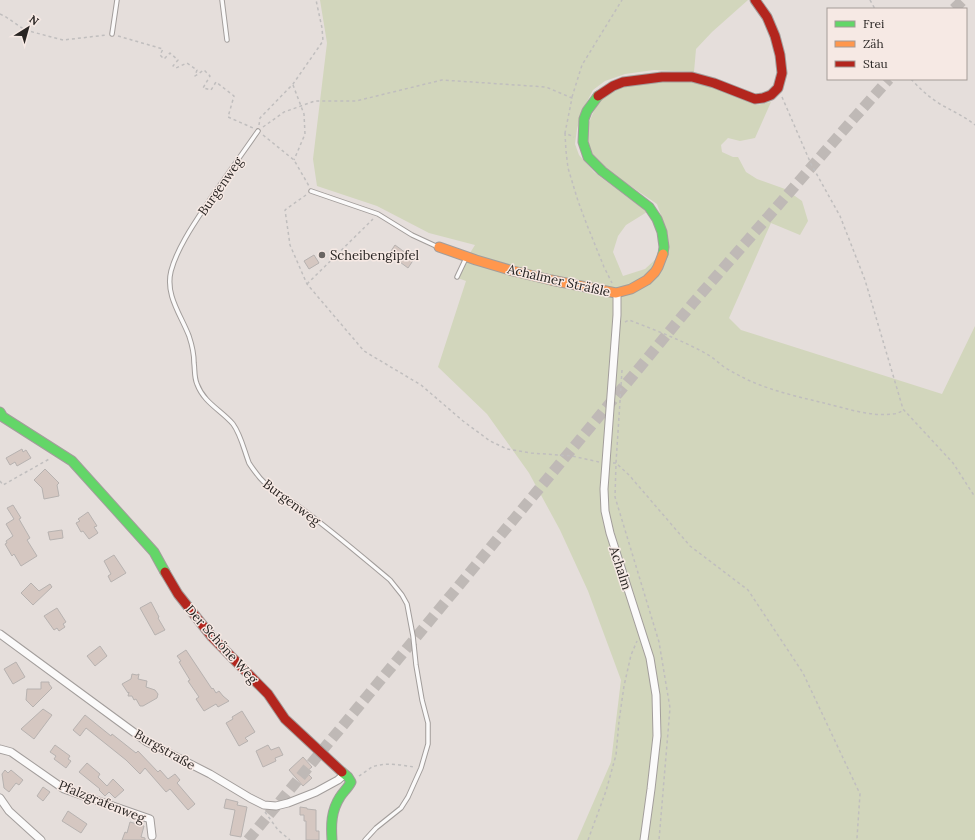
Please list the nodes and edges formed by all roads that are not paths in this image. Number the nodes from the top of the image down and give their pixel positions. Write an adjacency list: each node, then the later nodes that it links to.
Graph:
1 (117, 0): 4 (lane)
2 (222, 0): 5 (lane)
3 (755, 0): 11 (street, Achalmer Sträßle)
4 (112, 34)
5 (227, 40)
6 (258, 131): 20 (lane, Burgenweg)
7 (311, 191): 8 (lane)
8 (439, 247): 9 (street, Achalmer Sträßle)
9 (467, 257): 10 (lane); 11 (street, Achalmer Sträßle)
10 (457, 277)
11 (617, 293): 21 (street, Achalm)
12 (0, 412): 15 (street, Der Schöne Weg)
13 (0, 634): 15 (street, Burgstraße)
14 (0, 749): 17 (street, Pfalzgrafenweg)
15 (345, 774): 19 (street)
16 (0, 798): 18 (street)
17 (152, 836)
18 (41, 840)
19 (332, 840)
20 (365, 840)
21 (644, 840)

